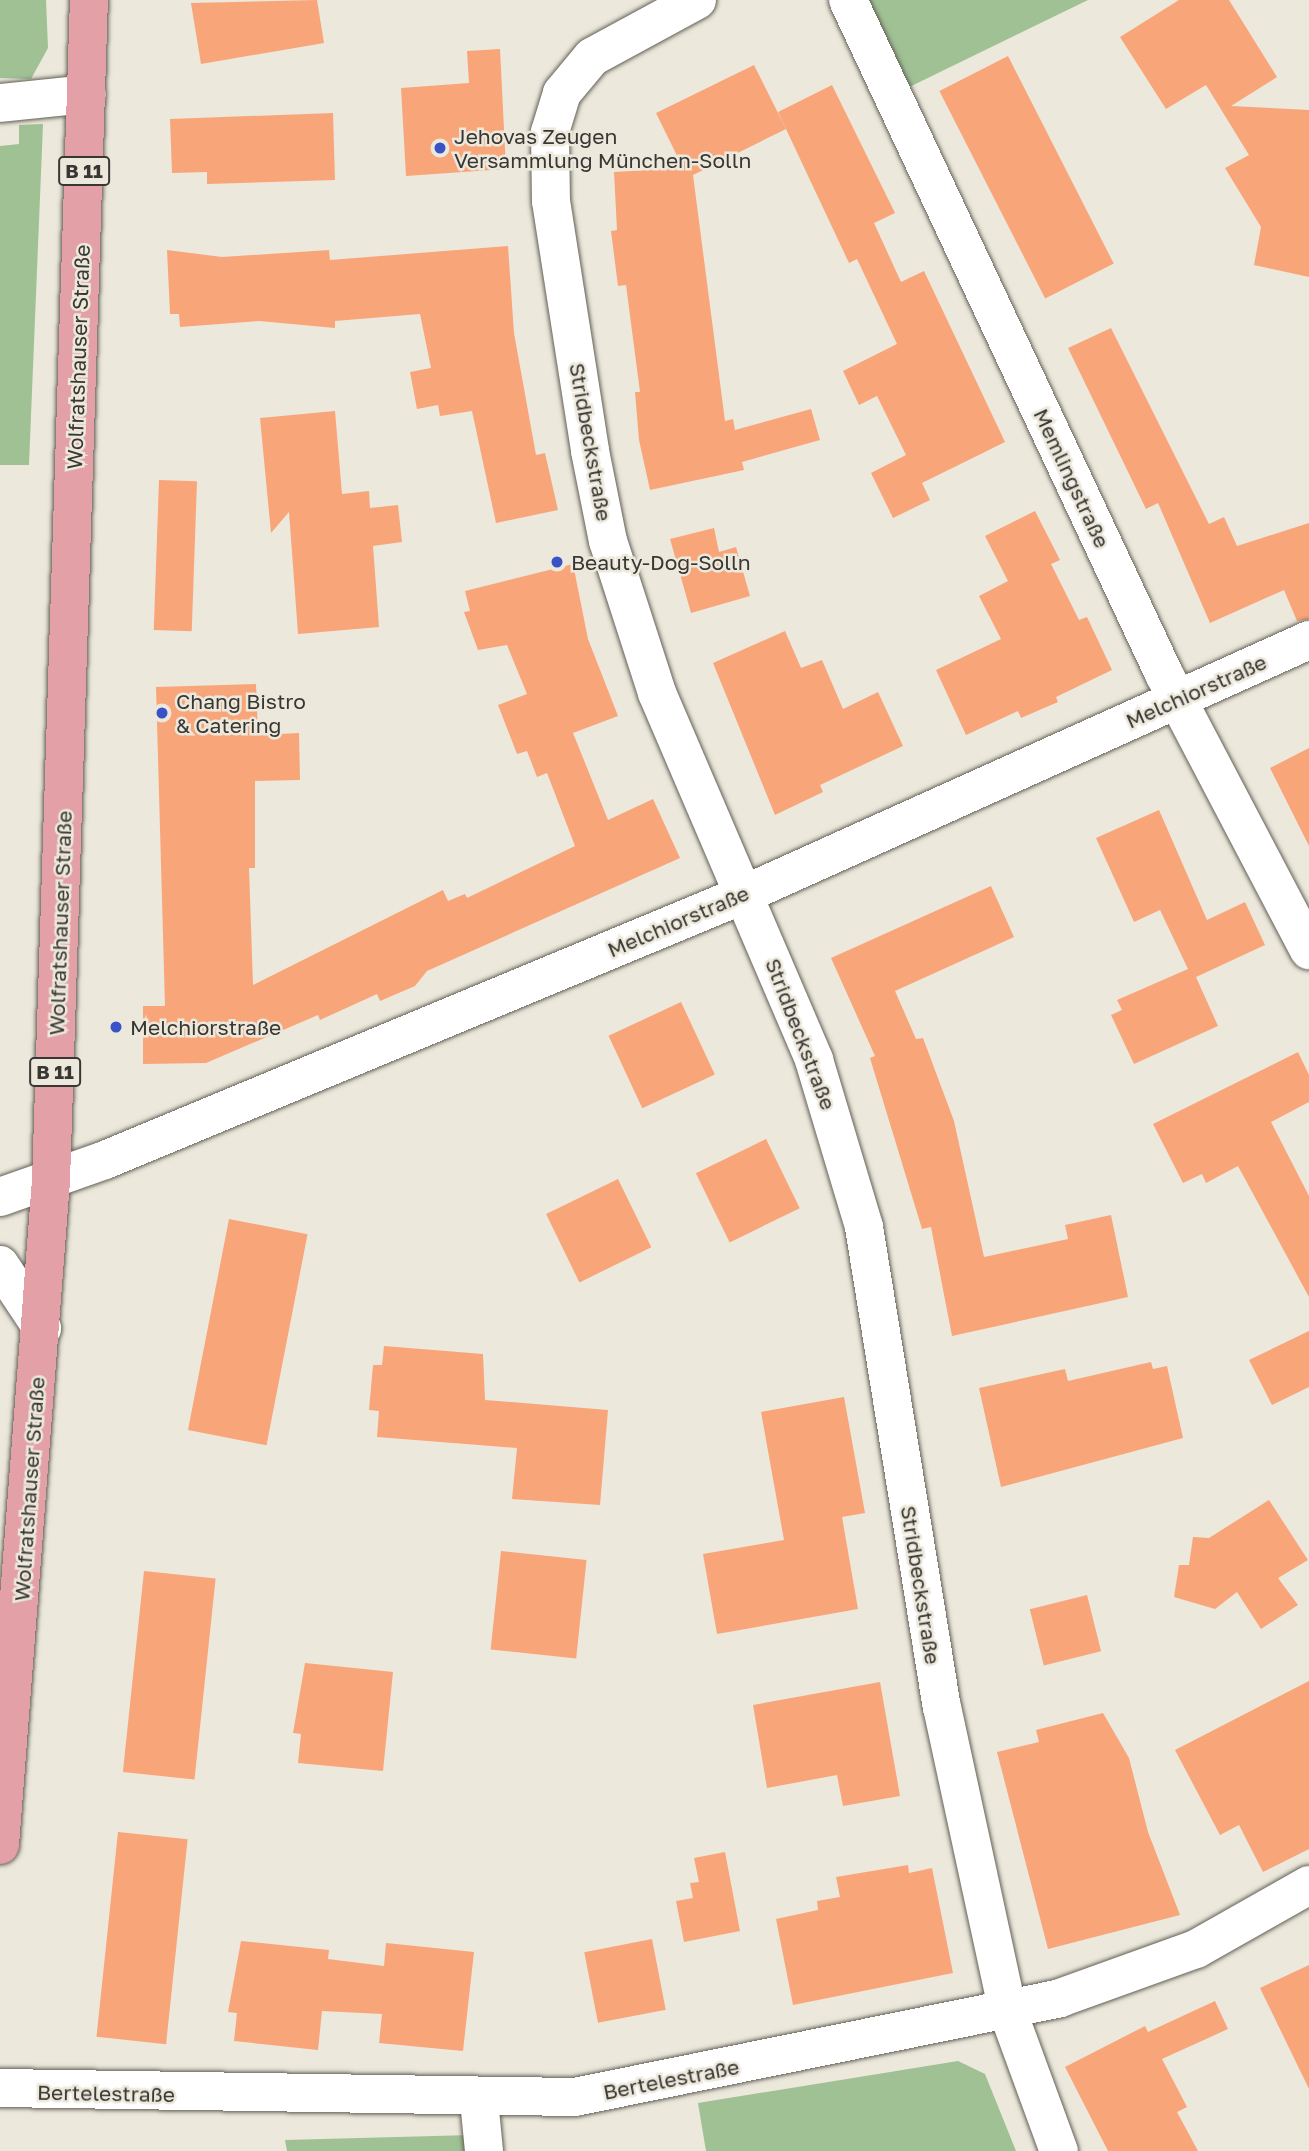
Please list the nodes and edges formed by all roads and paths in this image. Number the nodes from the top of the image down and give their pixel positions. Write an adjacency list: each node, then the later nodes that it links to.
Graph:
1 (89, 0): 4 (main road, Wolfratshauser Straße / B 11)
2 (697, 0): 8 (street, Stridbeckstraße)
3 (848, 0): 7 (street, Memlingstraße)
4 (87, 94): 5 (street); 10 (main road, Wolfratshauser Straße / B 11)
5 (0, 103)
6 (1309, 640): 7 (street, Melchiorstraße)
7 (1177, 699): 8 (street, Melchiorstraße); 9 (street, Memlingstraße)
8 (745, 894): 10 (street, Melchiorstraße); 16 (street, Stridbeckstraße)
9 (1309, 950)
10 (51, 1181): 11 (street, Melchiorstraße); 13 (main road, Wolfratshauser Straße / B 11)
11 (0, 1197)
12 (0, 1265): 13 (street)
13 (42, 1328): 14 (main road, Wolfratshauser Straße / B 11)
14 (0, 1845)
15 (1309, 1885): 16 (street, Bertelestraße)
16 (1009, 2012): 18 (street, Bertelestraße); 20 (street, Stridbeckstraße)
17 (0, 2088): 18 (street, Bertelestraße)
18 (479, 2100): 19 (street)
19 (484, 2151)
20 (1059, 2151)

